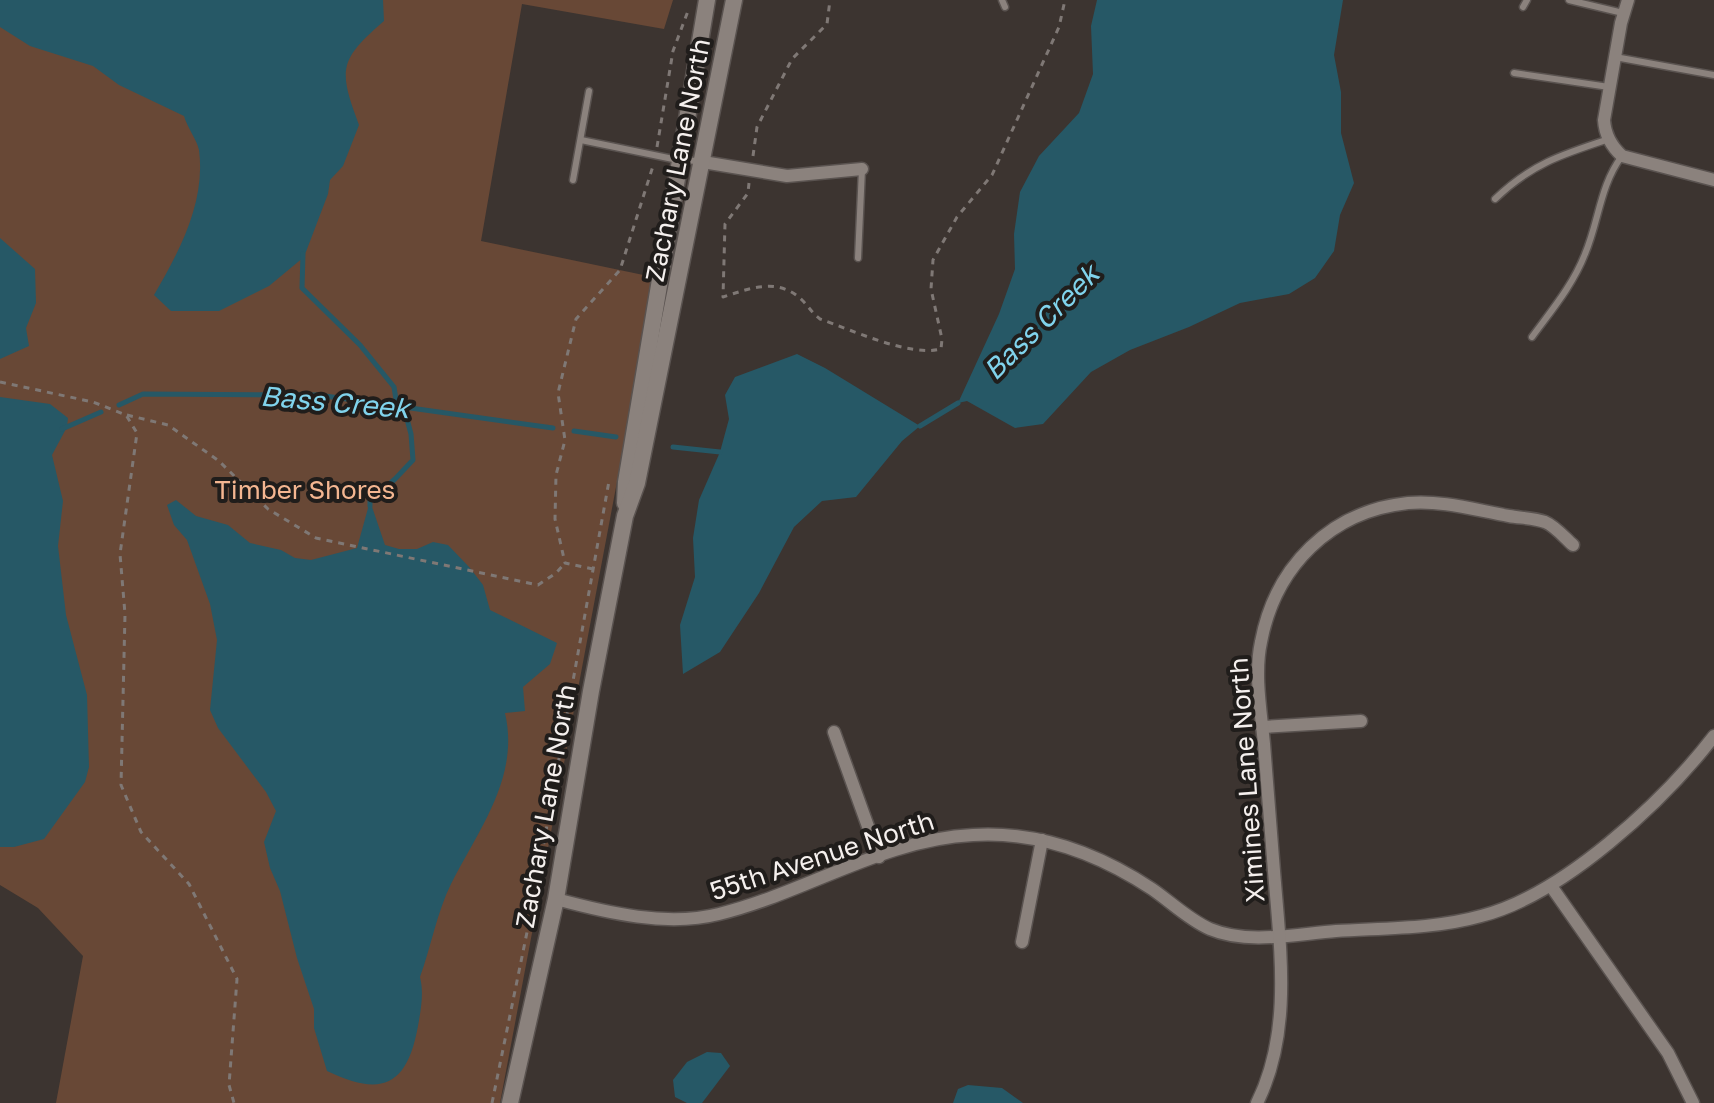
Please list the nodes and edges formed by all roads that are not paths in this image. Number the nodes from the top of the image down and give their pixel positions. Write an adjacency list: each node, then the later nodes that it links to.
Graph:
1 (734, 0): 14 (street, Zachary Lane North)
2 (1569, 0): 4 (lane)
3 (700, 1): 13 (street, Zachary Lane North)
4 (1625, 6): 5 (street)
5 (1615, 57): 7 (lane); 8 (street)
6 (1514, 73): 8 (lane)
7 (1714, 75)
8 (1610, 81): 10 (street)
9 (589, 91): 11 (lane)
10 (1609, 139): 12 (street); 18 (lane)
11 (581, 140): 13 (lane); 16 (lane)
12 (1622, 156): 17 (street); 20 (lane)
13 (678, 160): 14 (lane); 21 (street, Zachary Lane North)
14 (703, 162): 15 (street); 21 (street, Zachary Lane North)
15 (862, 169): 19 (lane)
16 (573, 180)
17 (1714, 180)
18 (1495, 199)
19 (858, 258)
20 (1532, 337)
21 (625, 516): 30 (street, Zachary Lane North)
22 (1573, 545): 24 (street, Ximines Lane North)
23 (1361, 721): 24 (street)
24 (1262, 727): 31 (street, Ximines Lane North)
25 (834, 732): 28 (street)
26 (1714, 736): 29 (street, 55th Avenue North)
27 (1042, 840): 28 (street, 55th Avenue North); 31 (street, 55th Avenue North); 32 (street)
28 (879, 857): 30 (street, 55th Avenue North)
29 (1551, 886): 31 (street, 55th Avenue North); 35 (street)
30 (556, 899): 33 (street, Zachary Lane North)
31 (1279, 936): 34 (street, Ximines Lane North)
32 (1022, 942)
33 (510, 1103)
34 (1257, 1103)
35 (1693, 1103)

